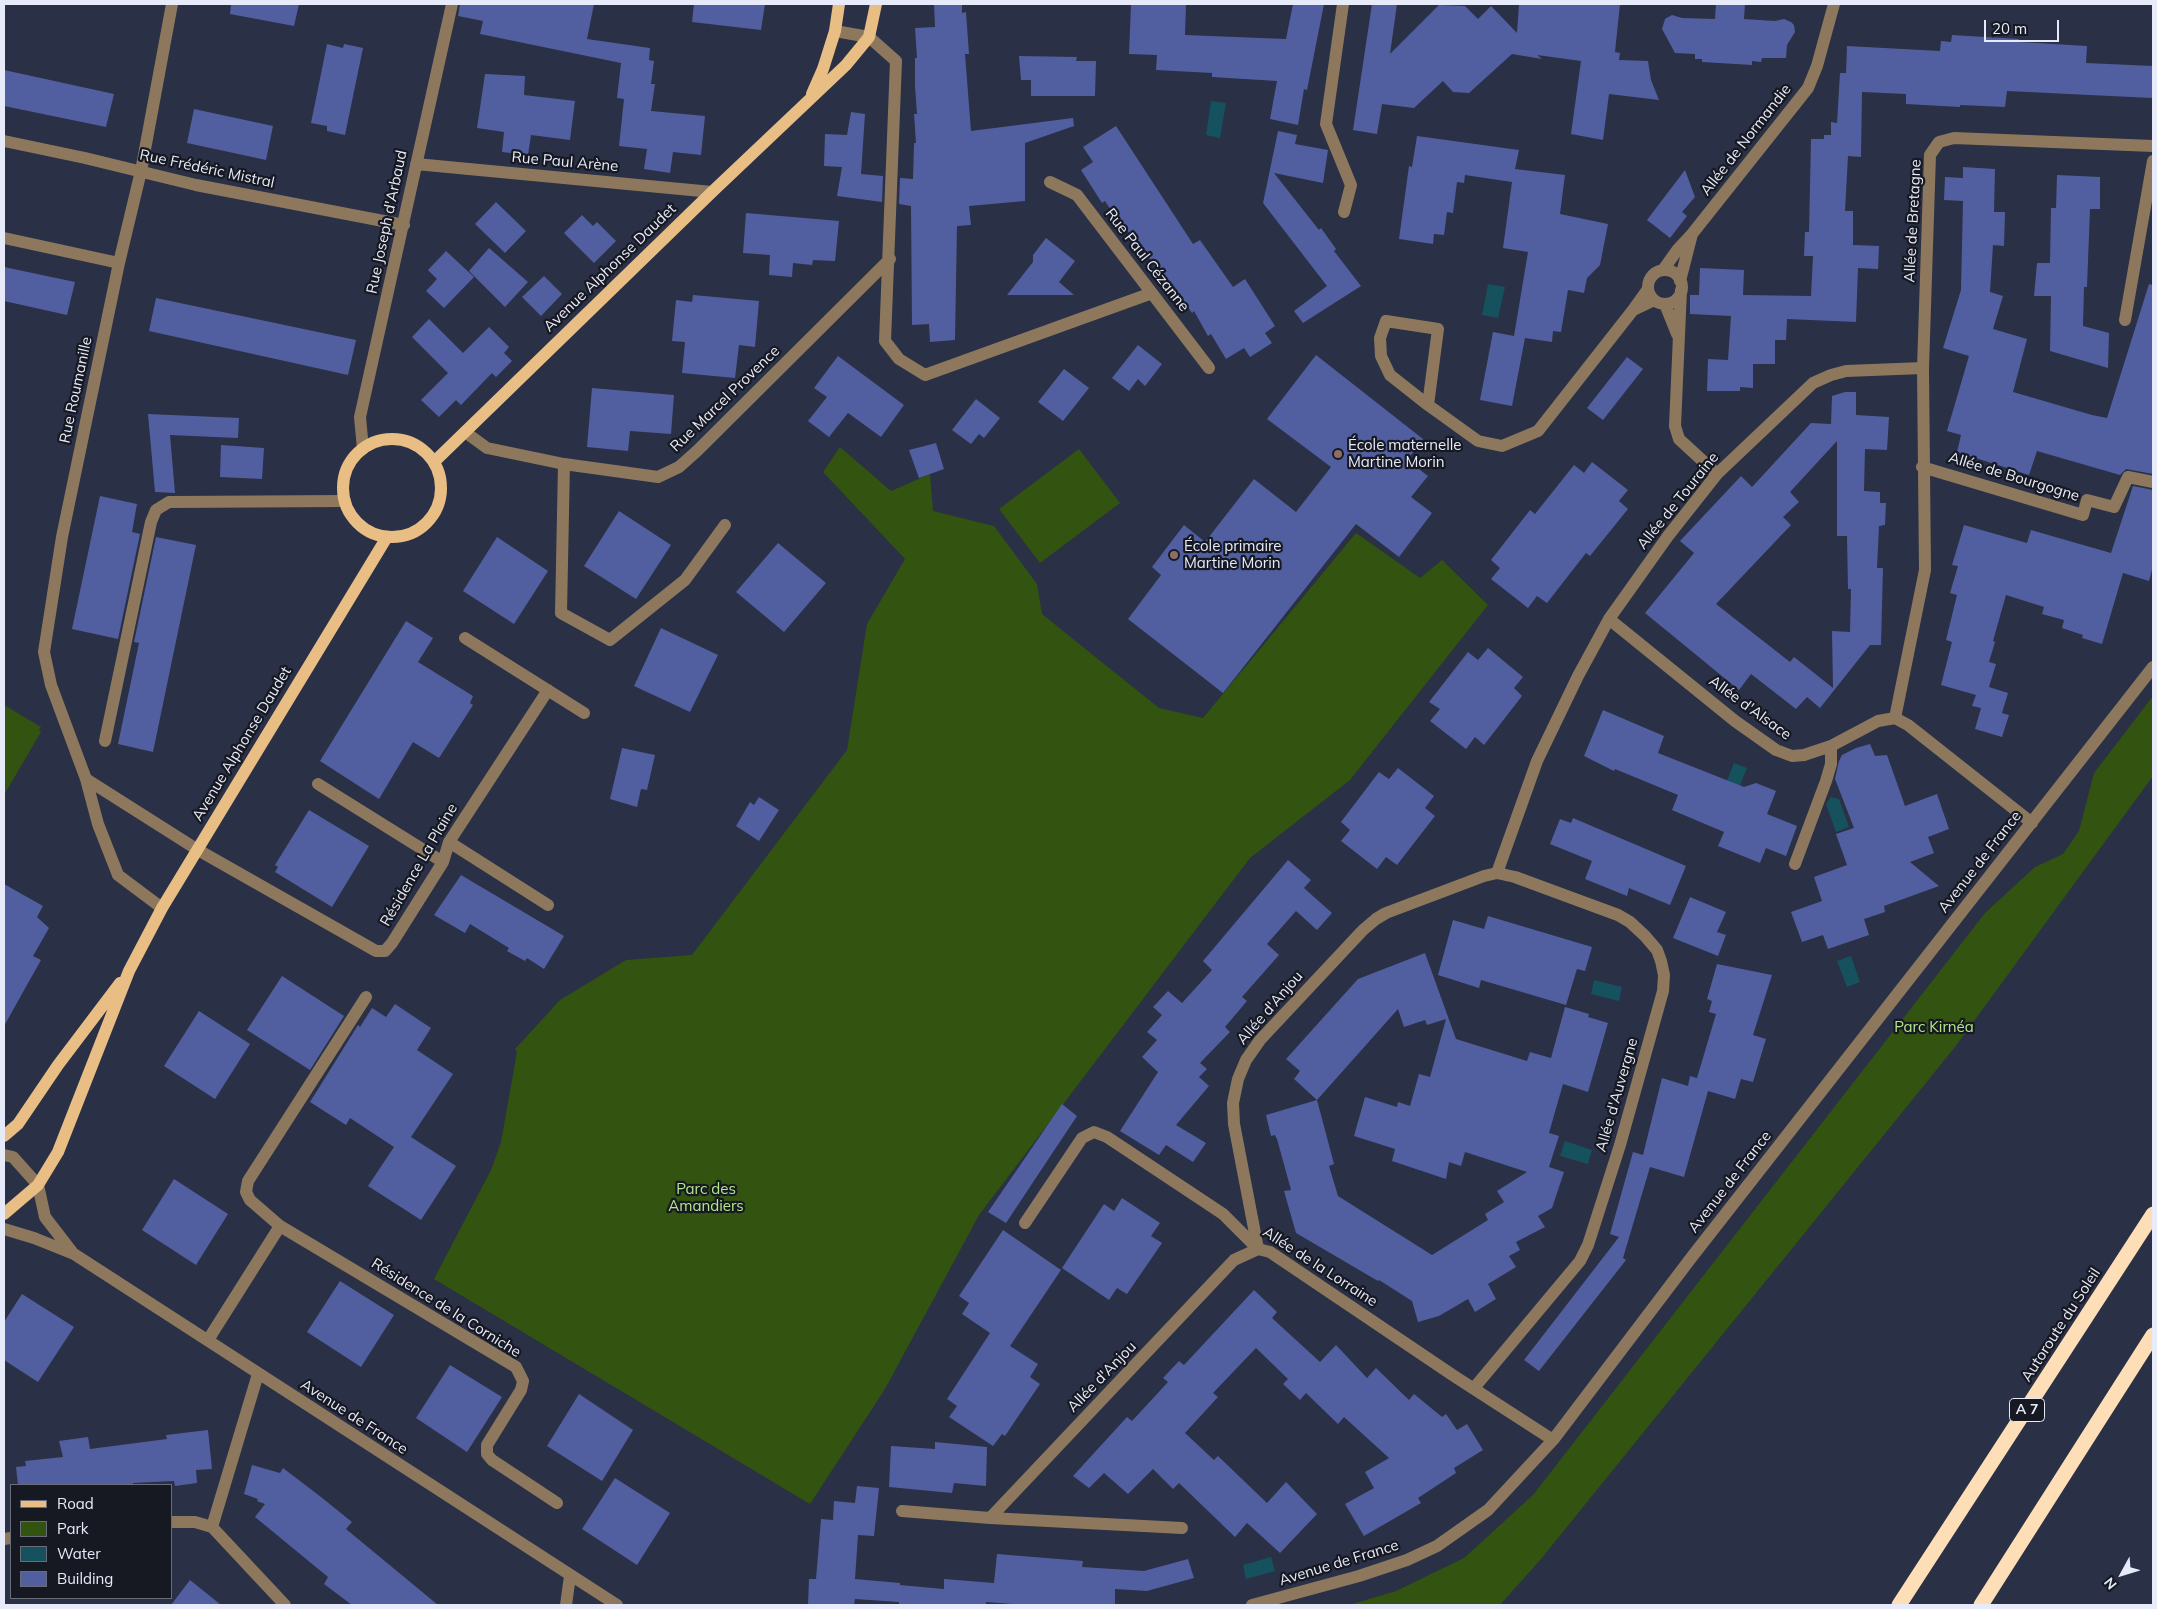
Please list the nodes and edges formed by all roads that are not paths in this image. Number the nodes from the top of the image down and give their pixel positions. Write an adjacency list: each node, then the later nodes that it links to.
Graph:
1 (172, 4): 14 (street, Rue Roumanille)
2 (452, 4): 13 (street, Rue Joseph d'Arbaud)
3 (838, 4): 7 (main road, Avenue Alphonse Daudet)
4 (876, 4): 8 (main road, Avenue Alphonse Daudet)
5 (1343, 4): 17 (street)
6 (1834, 4): 19 (street, Allée de Normandie)
7 (835, 31): 8 (street); 9 (main road, Avenue Alphonse Daudet)
8 (869, 37): 9 (main road, Avenue Alphonse Daudet); 21 (street)
9 (810, 98): 16 (main road, Avenue Alphonse Daudet)
10 (4, 141): 14 (street, Rue Frédéric Mistral)
11 (2153, 146): 30 (street, Allée de Bretagne)
12 (2153, 162): 27 (street)
13 (416, 164): 16 (street, Rue Paul Arène); 18 (street, Rue Joseph d'Arbaud)
14 (141, 171): 18 (street, Rue Frédéric Mistral); 22 (street, Rue Roumanille)
15 (1050, 182): 25 (street, Rue Paul Cézanne)
16 (712, 192): 32 (main road, Avenue Alphonse Daudet)
17 (1344, 212)
18 (404, 225): 33 (street, Rue Joseph d'Arbaud)
19 (1692, 234): 23 (street, Allée de Normandie); 24 (street, Allée de Normandie)
20 (4, 238): 22 (street)
21 (890, 259): 25 (street); 35 (street, Rue Marcel Provence)
22 (119, 263): 50 (street, Rue Roumanille)
23 (1663, 270): 24 (street); 26 (street)
24 (1681, 285): 26 (street); 28 (street, Allée de Normandie)
25 (1152, 293): 29 (street, Rue Paul Cézanne)
26 (1656, 298): 28 (street, Allée de Normandie); 31 (street)
27 (2125, 320)
28 (1679, 338): 37 (street, Allée de Normandie)
29 (1209, 368)
30 (1923, 368): 36 (street); 37 (street, Allée de Touraine)
31 (1428, 405): 31 (street)
32 (465, 432): 34 (main road, Avenue Alphonse Daudet); 35 (street, Rue Marcel Provence)
33 (363, 448): 34 (main road); 39 (main road)
34 (434, 462): 41 (main road)
35 (564, 464): 40 (street)
36 (1922, 467): 38 (street, Allée de Bourgogne); 47 (street)
37 (1717, 474): 42 (street, Allée de Touraine)
38 (2153, 482)
39 (345, 501): 41 (main road); 48 (street)
40 (725, 525)
41 (387, 537): 54 (main road, Avenue Alphonse Daudet)
42 (1609, 620): 49 (street, Allée d'Alsace); 57 (street, Allée de Touraine)
43 (464, 638): 45 (street)
44 (2153, 667): 52 (street, Avenue de France)
45 (548, 690): 46 (street); 53 (street, Résidence La Plaine)
46 (584, 713)
47 (1895, 718): 49 (street, Allée d'Alsace); 52 (street)
48 (104, 741)
49 (1832, 746): 56 (street)
50 (86, 779): 54 (street); 59 (street, Rue Roumanille)
51 (318, 784): 55 (street)
52 (2032, 823): 76 (street, Avenue de France)
53 (449, 842): 55 (street, Résidence La Plaine); 58 (street)
54 (198, 850): 55 (street, Résidence La Plaine); 59 (main road, Avenue Alphonse Daudet)
55 (443, 862)
56 (1795, 864)
57 (1498, 873): 70 (street, Allée d'Anjou); 75 (street, Allée d'Auvergne)
58 (548, 906)
59 (162, 908): 60 (main road, Avenue Alphonse Daudet)
60 (129, 971): 62 (main road, Avenue Alphonse Daudet); 64 (main road, Avenue Alphonse Daudet)
61 (366, 997): 68 (street, Résidence de la Corniche)
62 (4, 1136)
63 (4, 1155): 64 (street)
64 (38, 1185): 65 (main road, Avenue Alphonse Daudet); 71 (street, Avenue de France)
65 (4, 1214)
66 (2153, 1214): 88 (highway, Autoroute du Soleil / A 7)
67 (1025, 1224): 70 (street, Allée de la Lorraine)
68 (280, 1226): 73 (street); 77 (street, Résidence de la Corniche)
69 (4, 1229): 71 (street, Avenue de France)
70 (1258, 1249): 75 (street, Allée de la Lorraine); 79 (street, Allée d'Anjou)
71 (74, 1254): 73 (street, Avenue de France)
72 (2153, 1334): 89 (highway)
73 (208, 1340): 74 (street, Avenue de France)
74 (258, 1374): 81 (street); 83 (street, Avenue de France)
75 (1474, 1388): 76 (street, Allée de la Lorraine)
76 (1553, 1440): 87 (street, Avenue de France)
77 (557, 1503)
78 (902, 1511): 79 (street)
79 (990, 1518): 82 (street)
80 (172, 1522): 81 (street)
81 (212, 1528): 84 (street)
82 (1182, 1528)
83 (570, 1576): 85 (street); 86 (street, Avenue de France)
84 (285, 1605)
85 (566, 1605)
86 (617, 1605)
87 (1252, 1605)
88 (1899, 1605)
89 (1981, 1605)

